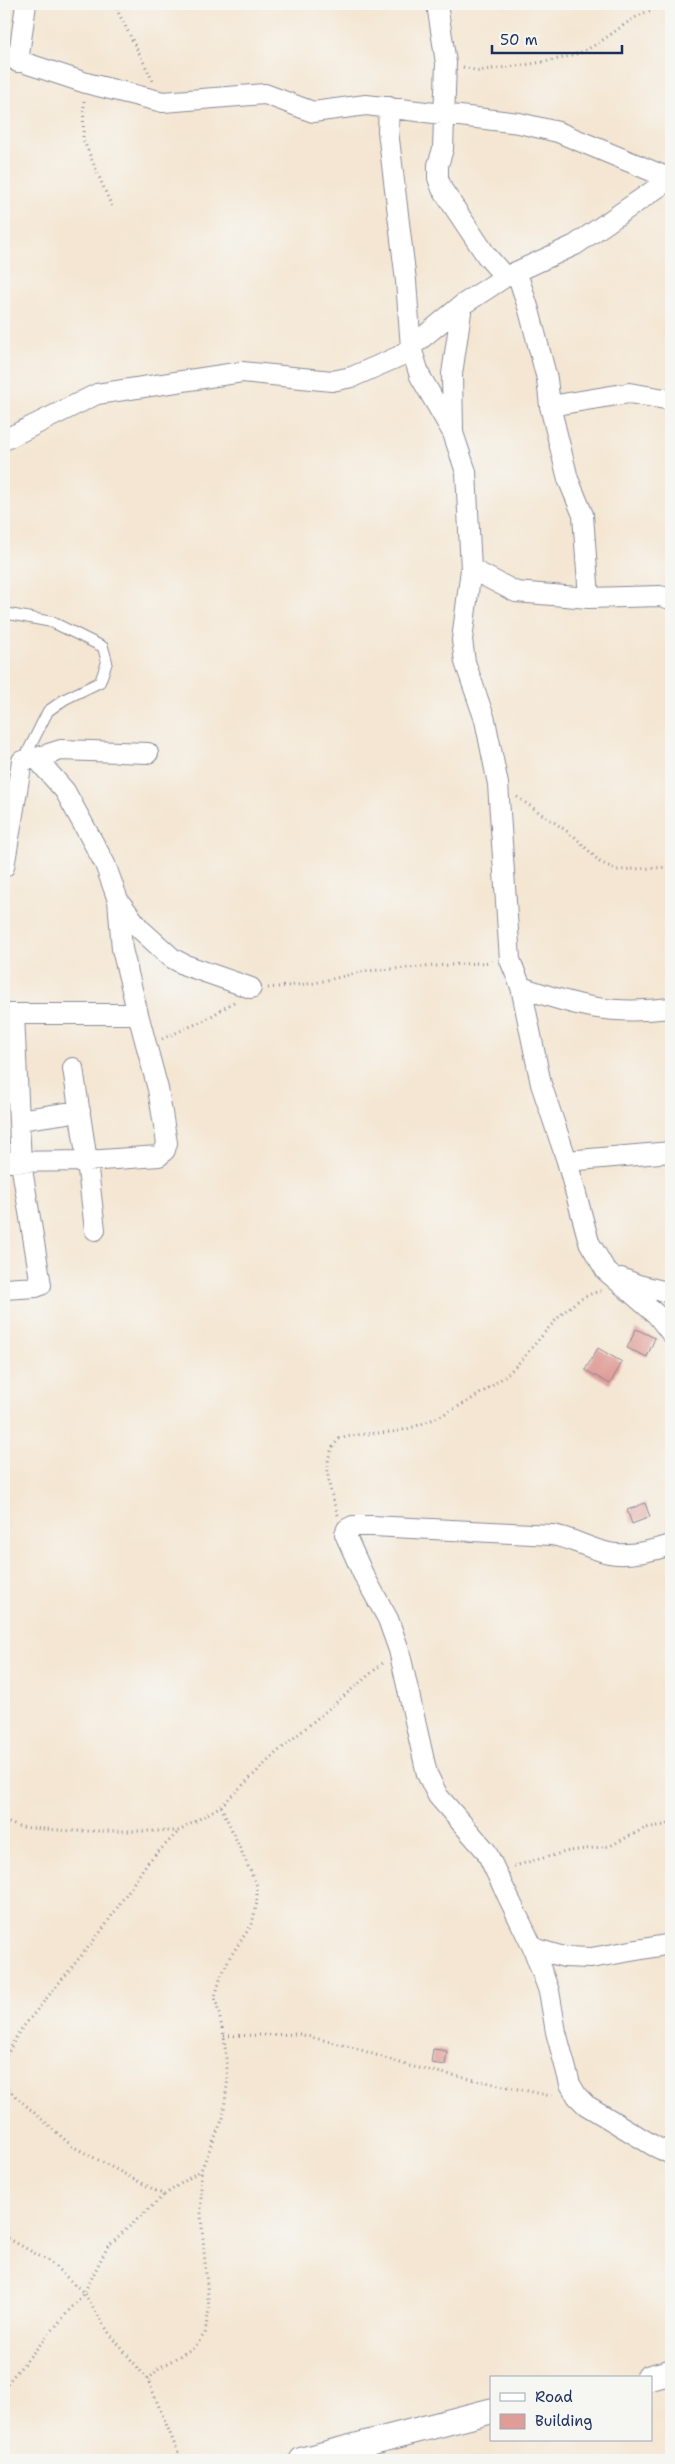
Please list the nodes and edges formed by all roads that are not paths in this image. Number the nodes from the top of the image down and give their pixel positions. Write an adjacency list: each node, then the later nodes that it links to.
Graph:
1 (26, 4): 3 (street)
2 (437, 4): 5 (street)
3 (11, 59): 4 (street)
4 (388, 107): 5 (street); 9 (street)
5 (446, 113): 6 (street); 7 (street)
6 (671, 179): 7 (street)
7 (511, 275): 8 (street); 11 (street)
8 (462, 305): 9 (street); 12 (street)
9 (411, 348): 12 (street); 13 (street)
10 (671, 400): 11 (street)
11 (550, 406): 15 (street)
12 (453, 433): 14 (street)
13 (4, 440)
14 (471, 568): 15 (street); 22 (street)
15 (589, 598): 16 (street)
16 (671, 599)
17 (4, 613): 19 (lane)
18 (148, 753): 19 (street)
19 (29, 760): 20 (street); 21 (street)
20 (4, 867)
21 (118, 900): 23 (street); 26 (street)
22 (521, 987): 24 (street); 32 (street)
23 (251, 988)
24 (671, 1008)
25 (9, 1014): 26 (street); 29 (street)
26 (138, 1014): 31 (street)
27 (73, 1068): 28 (street)
28 (80, 1111): 29 (street); 31 (street)
29 (20, 1120): 33 (street)
30 (671, 1152): 32 (street)
31 (87, 1161): 33 (street); 34 (street)
32 (567, 1161): 35 (street)
33 (13, 1163): 36 (street)
34 (95, 1230)
35 (606, 1271): 37 (street); 38 (street)
36 (4, 1289)
37 (671, 1293)
38 (671, 1333)
39 (671, 1545): 41 (street)
40 (671, 1944): 41 (street)
41 (533, 1948): 42 (street)
42 (671, 2154)
43 (671, 2372): 44 (street)
44 (652, 2377)
45 (490, 2411): 46 (street)
46 (302, 2460)

